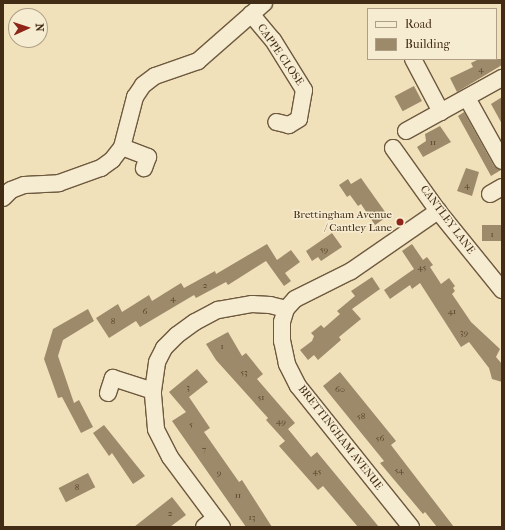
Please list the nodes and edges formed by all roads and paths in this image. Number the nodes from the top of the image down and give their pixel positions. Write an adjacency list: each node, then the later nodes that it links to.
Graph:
1 (264, 3): 2 (street)
2 (251, 14): 7 (street, CAPPE CLOSE); 9 (street)
3 (414, 60): 6 (street)
4 (502, 78): 5 (street)
5 (467, 98): 6 (street); 12 (street)
6 (441, 112): 8 (street)
7 (276, 122)
8 (406, 131)
9 (122, 147): 11 (street); 13 (street)
10 (393, 148): 14 (street, CANTLEY LANE)
11 (148, 158)
12 (502, 161)
13 (3, 198)
14 (438, 211): 15 (street, CANTLEY LANE); 16 (street)
15 (501, 286)
16 (286, 310): 18 (street); 20 (street, BRETTINGHAM AVENUE)
17 (112, 378): 18 (street)
18 (152, 391): 19 (street)
19 (213, 524)
20 (411, 527)

